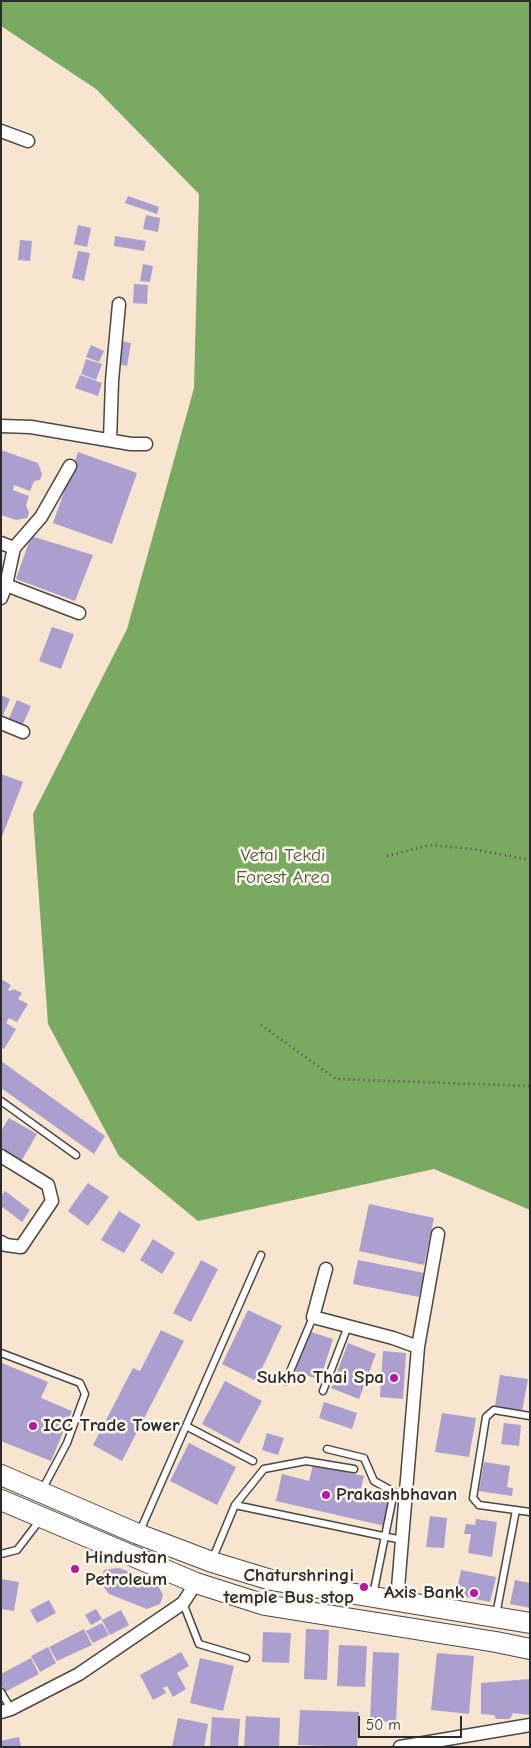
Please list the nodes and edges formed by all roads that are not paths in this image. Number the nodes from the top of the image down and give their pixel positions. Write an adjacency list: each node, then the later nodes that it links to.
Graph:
1 (1, 131): 2 (street)
2 (28, 141)
3 (119, 304): 5 (street)
4 (1, 426): 5 (street)
5 (110, 440): 6 (street)
6 (146, 444)
7 (70, 466): 9 (street)
8 (1, 543): 9 (street)
9 (14, 548): 10 (street)
10 (6, 585): 11 (street); 12 (street)
11 (1, 598)
12 (79, 613)
13 (1, 723): 14 (street)
14 (23, 732)
15 (1, 1101): 16 (lane)
16 (76, 1155)
17 (1, 1156): 19 (street)
18 (438, 1234): 24 (street)
19 (1, 1242)
20 (261, 1255): 29 (lane)
21 (326, 1269): 22 (street)
22 (313, 1317): 23 (street); 26 (lane)
23 (348, 1326): 24 (street); 27 (lane)
24 (418, 1347): 42 (street)
25 (1, 1353): 34 (lane)
26 (286, 1381)
27 (322, 1391)
28 (530, 1416): 37 (lane)
29 (186, 1426): 31 (lane); 40 (lane)
30 (327, 1450): 41 (lane)
31 (253, 1461)
32 (354, 1469): 36 (lane)
33 (1, 1475): 34 (main road)
34 (41, 1492): 40 (main road)
35 (1, 1500): 39 (main road)
36 (235, 1505): 41 (lane); 44 (lane)
37 (516, 1510): 38 (lane); 49 (lane)
38 (530, 1512)
39 (41, 1518): 43 (lane); 45 (main road)
40 (138, 1534): 44 (main road)
41 (385, 1537): 42 (lane); 46 (lane)
42 (402, 1540): 47 (street)
43 (1, 1554)
44 (212, 1562): 46 (main road)
45 (196, 1583): 48 (street); 51 (main road)
46 (373, 1596): 47 (main road)
47 (397, 1600): 49 (main road)
48 (182, 1603): 52 (lane); 54 (street)
49 (495, 1616): 50 (main road)
50 (530, 1623)
51 (530, 1650)
52 (246, 1658)
53 (1, 1692): 54 (lane)
54 (6, 1711)
55 (530, 1725): 56 (street)
56 (400, 1747)

